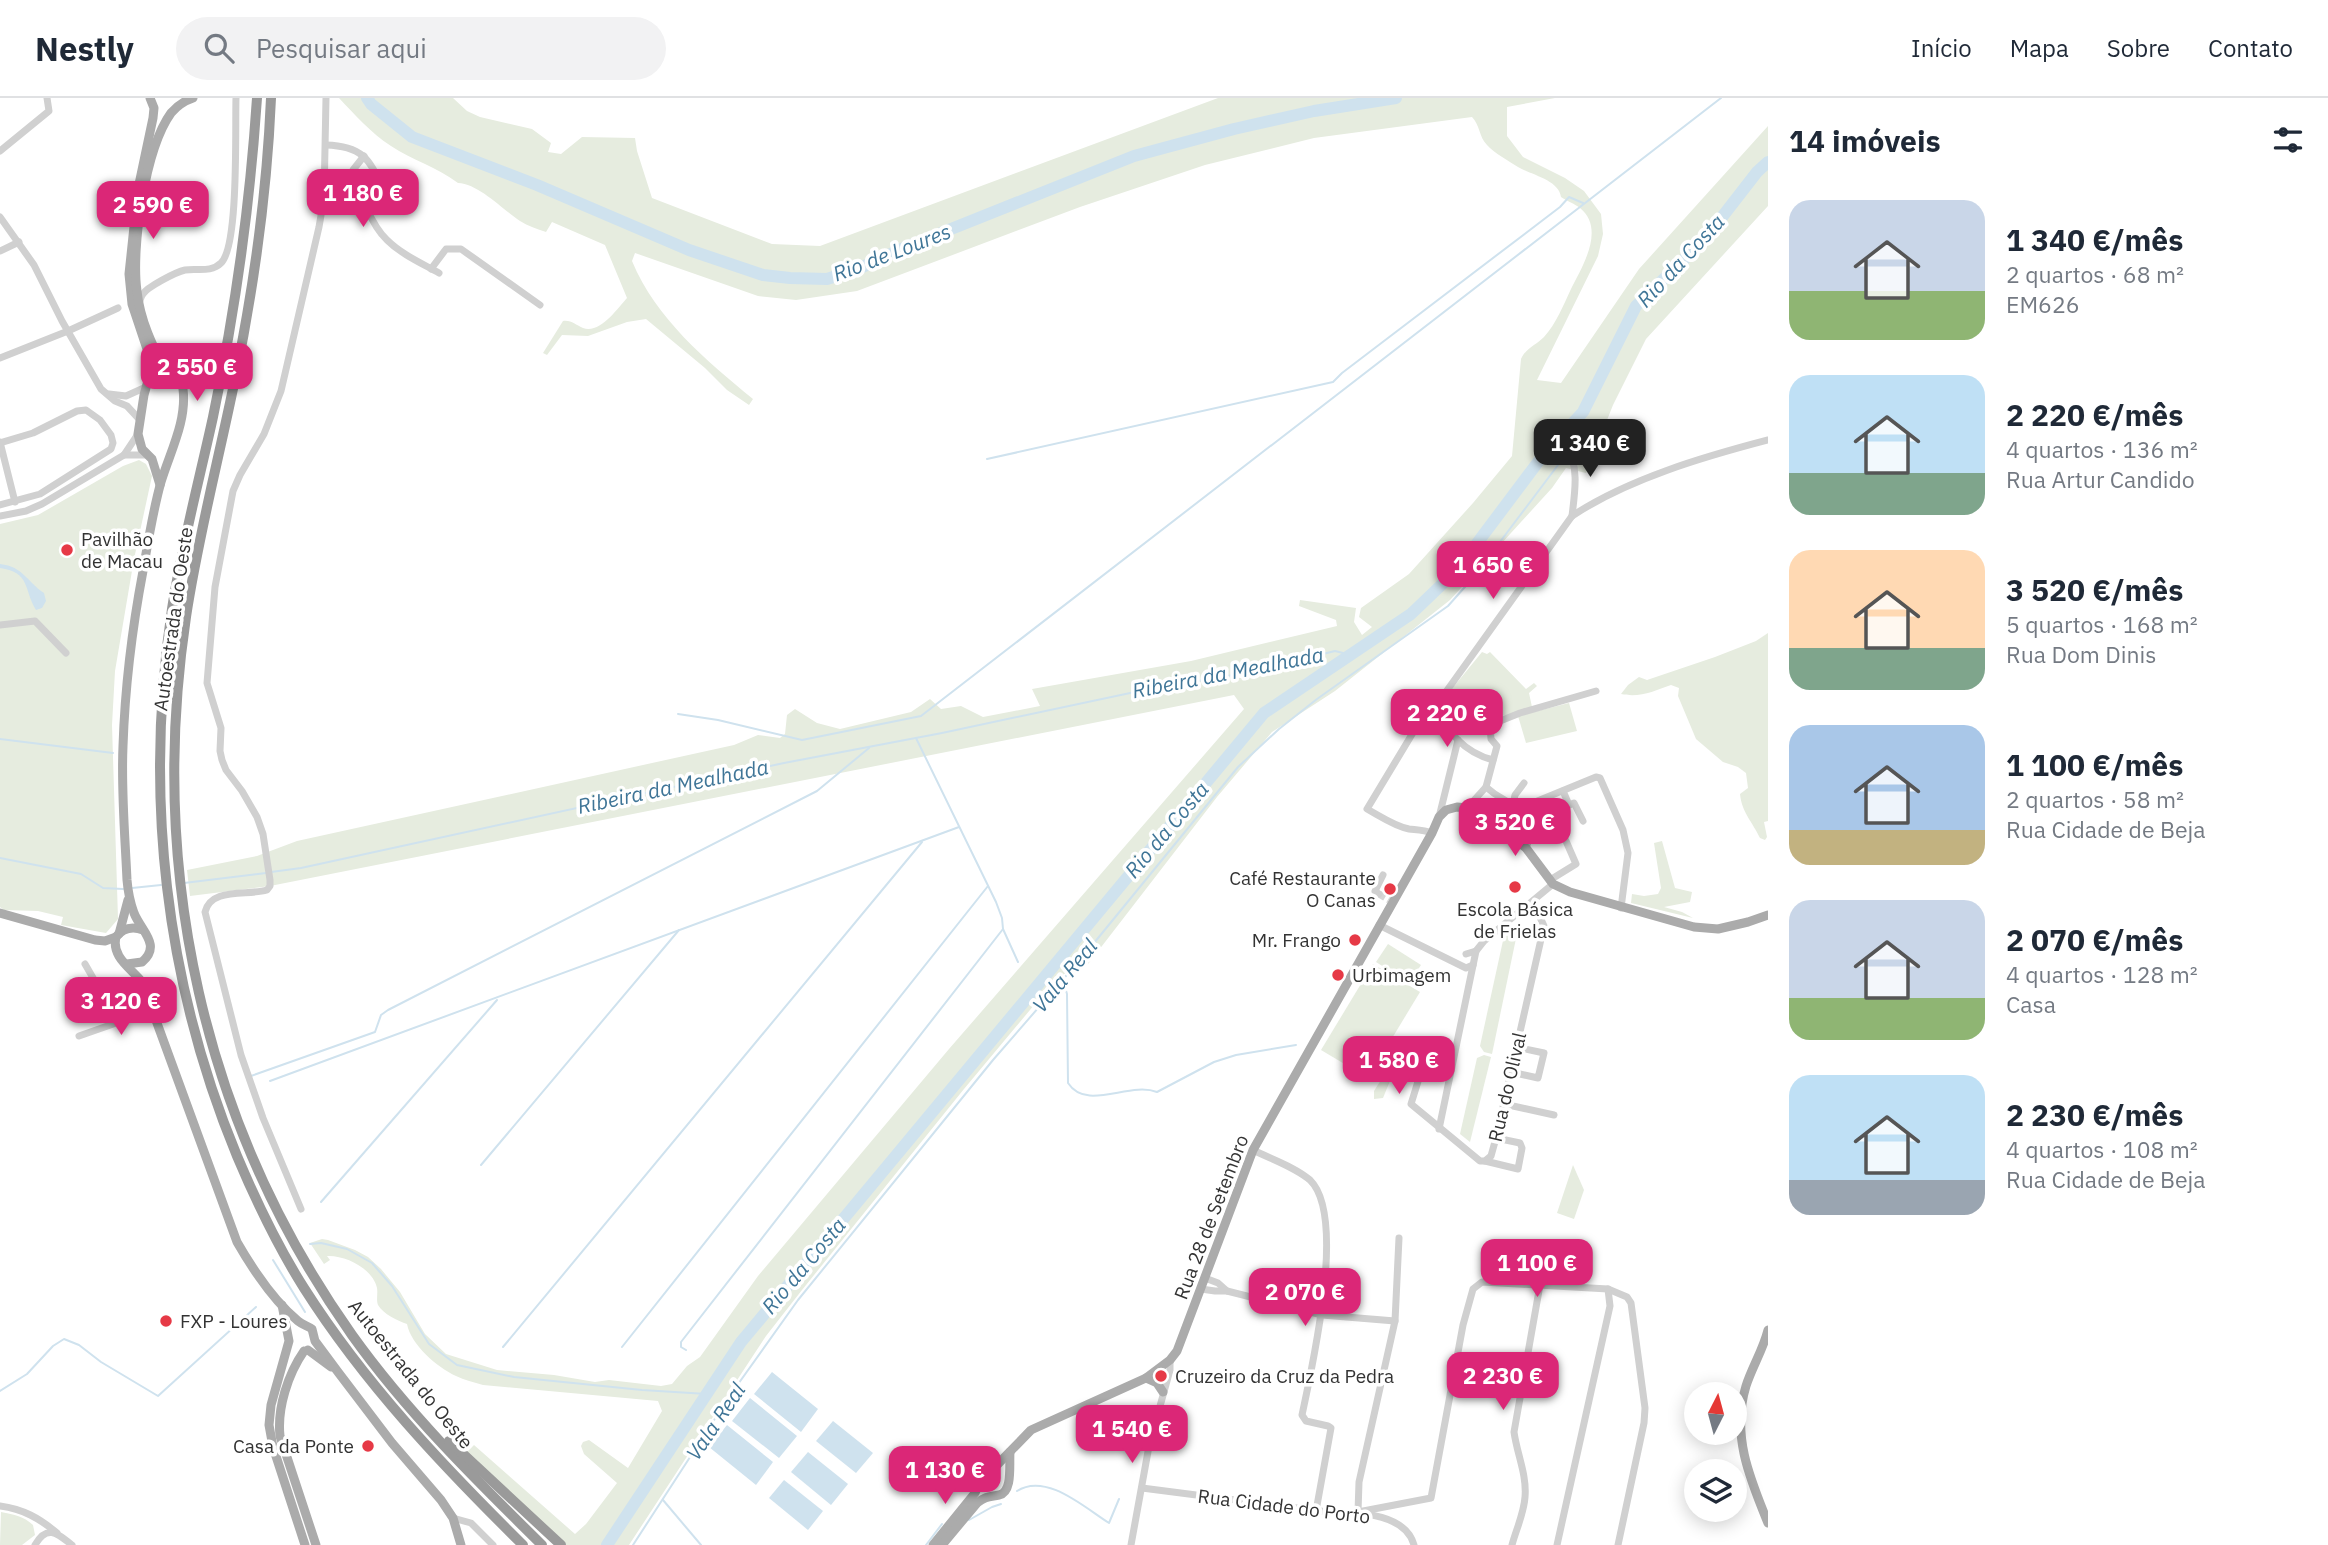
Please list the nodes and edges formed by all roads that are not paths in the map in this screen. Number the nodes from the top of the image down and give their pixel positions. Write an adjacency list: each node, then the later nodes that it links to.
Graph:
1 (47, 98): 10 (street)
2 (150, 98): 8 (main road); 24 (main road)
3 (193, 98): 8 (main road)
4 (236, 98): 17 (street)
5 (257, 98): 131 (highway, Autoestrada do Oeste)
6 (271, 98): 110 (highway, Autoestrada do Oeste)
7 (326, 98): 9 (street)
8 (181, 103): 16 (main road)
9 (326, 145): 11 (street); 91 (street)
10 (0, 151)
11 (364, 156): 12 (street); 19 (street)
12 (382, 189)
13 (0, 218): 14 (street)
14 (19, 242): 15 (street); 21 (street)
15 (0, 251)
16 (135, 272): 17 (street); 18 (main road)
17 (157, 284): 18 (street)
18 (139, 305): 23 (main road)
19 (540, 305)
20 (118, 308): 21 (street)
21 (68, 331): 22 (street); 26 (street)
22 (0, 358)
23 (166, 372): 24 (main road); 32 (main road)
24 (150, 377): 25 (main road)
25 (146, 387): 26 (street); 27 (main road)
26 (105, 393): 27 (street)
27 (140, 420): 29 (main road)
28 (1545, 433): 39 (street)
29 (138, 434): 33 (street); 34 (main road)
30 (1768, 440): 39 (street)
31 (0, 443): 36 (street); 36 (street)
32 (171, 453): 34 (main road); 35 (main road)
33 (124, 455): 34 (street); 38 (street)
34 (148, 457): 35 (main road)
35 (160, 485): 61 (main road)
36 (15, 502): 37 (street)
37 (0, 505)
38 (0, 516)
39 (1572, 516): 43 (street)
40 (0, 625): 41 (street)
41 (66, 653)
42 (1596, 691): 45 (street)
43 (1438, 703): 44 (street); 55 (street)
44 (1458, 740): 45 (street); 53 (street)
45 (1493, 760): 47 (street)
46 (1524, 783): 50 (street)
47 (1486, 787): 50 (street); 51 (street)
48 (1563, 791): 49 (street); 50 (street); 63 (street)
49 (1569, 805): 52 (street); 54 (street)
50 (1515, 807): 57 (street)
51 (1467, 808): 53 (main road); 57 (main road)
52 (1547, 815)
53 (1439, 817): 55 (main road, Rua 28 de Setembro)
54 (1583, 821)
55 (1432, 833): 66 (main road, Rua 28 de Setembro)
56 (1566, 841): 59 (street)
57 (1526, 848): 59 (main road)
58 (1383, 876): 60 (street)
59 (1552, 882): 62 (street); 63 (main road)
60 (1379, 894)
61 (129, 899): 67 (main road); 68 (main road)
62 (1533, 902): 70 (street); 83 (street, Rua do Olival)
63 (1621, 908): 65 (main road)
64 (0, 913): 69 (main road)
65 (1768, 915)
66 (1379, 925): 73 (street); 89 (main road, Rua 28 de Setembro)
67 (143, 930): 68 (main road); 74 (main road)
68 (117, 935): 69 (main road); 71 (main road)
69 (95, 940): 71 (main road)
70 (1476, 951): 72 (street); 77 (street)
71 (117, 955): 76 (main road)
72 (1464, 956): 73 (street); 77 (street); 77 (street)
73 (1452, 960): 77 (street)
74 (142, 962): 76 (main road); 78 (main road)
75 (85, 964): 80 (street)
76 (127, 964): 78 (main road)
77 (1469, 967): 87 (street)
78 (142, 982): 79 (main road)
79 (152, 1010): 80 (street); 98 (main road)
80 (120, 1023): 81 (street)
81 (79, 1036)
82 (1429, 1046): 87 (street, Rua do Olival)
83 (1516, 1047): 84 (street, Rua do Olival); 84 (street)
84 (1511, 1072): 85 (street, Rua do Olival)
85 (1504, 1104): 86 (street); 88 (street, Rua do Olival)
86 (1553, 1115)
87 (1438, 1129): 90 (street, Rua do Olival)
88 (1496, 1138): 90 (street, Rua do Olival); 90 (street)
89 (1253, 1150): 93 (main road, Rua 28 de Setembro); 99 (street)
90 (1485, 1161)
91 (301, 1209)
92 (1399, 1238): 100 (street)
93 (1205, 1278): 95 (main road, Rua 28 de Setembro); 97 (street)
94 (1540, 1285): 96 (street); 119 (street); 138 (street)
95 (1201, 1289): 97 (street); 106 (main road, Rua 28 de Setembro)
96 (1608, 1289): 139 (street); 140 (street)
97 (1227, 1291): 99 (street)
98 (282, 1303): 101 (main road); 103 (main road)
99 (1322, 1315): 100 (street); 118 (street)
100 (1395, 1321): 119 (street)
101 (302, 1324): 103 (main road); 104 (main road)
102 (1768, 1330): 122 (main road)
103 (289, 1338): 105 (main road); 127 (main road)
104 (315, 1341): 105 (main road); 107 (main road)
105 (306, 1351): 107 (main road); 128 (main road)
106 (1170, 1360): 108 (main road, Rua 28 de Setembro); 109 (street)
107 (338, 1372): 121 (main road)
108 (1146, 1378): 109 (main road); 111 (main road, Rua 28 de Setembro)
109 (1163, 1392): 115 (street)
110 (422, 1420): 132 (highway, Autoestrada do Oeste); 133 (highway)
111 (1010, 1452): 112 (main road, Rua 28 de Setembro); 113 (main road)
112 (996, 1466): 113 (main road); 114 (main road, Rua 28 de Setembro)
113 (1008, 1474): 116 (main road)
114 (980, 1485): 116 (main road); 134 (main road, Rua 28 de Setembro)
115 (1142, 1488): 118 (street, Rua Cidade do Porto); 136 (street)
116 (990, 1495): 135 (main road)
117 (0, 1506): 120 (street)
118 (1316, 1511): 119 (street, Rua Cidade do Porto)
119 (1358, 1512): 137 (street, Rua Cidade do Porto)
120 (38, 1518): 123 (street); 124 (street)
121 (453, 1518): 129 (main road); 130 (street)
122 (1768, 1523)
123 (57, 1533): 124 (street); 126 (street)
124 (40, 1536): 125 (street)
125 (35, 1545)
126 (72, 1545)
127 (305, 1545)
128 (316, 1545)
129 (461, 1545)
130 (493, 1545)
131 (523, 1545)
132 (541, 1545)
133 (561, 1545)
134 (933, 1545)
135 (942, 1545)
136 (1131, 1545)
137 (1414, 1545)
138 (1512, 1545)
139 (1557, 1545)
140 (1618, 1545)

